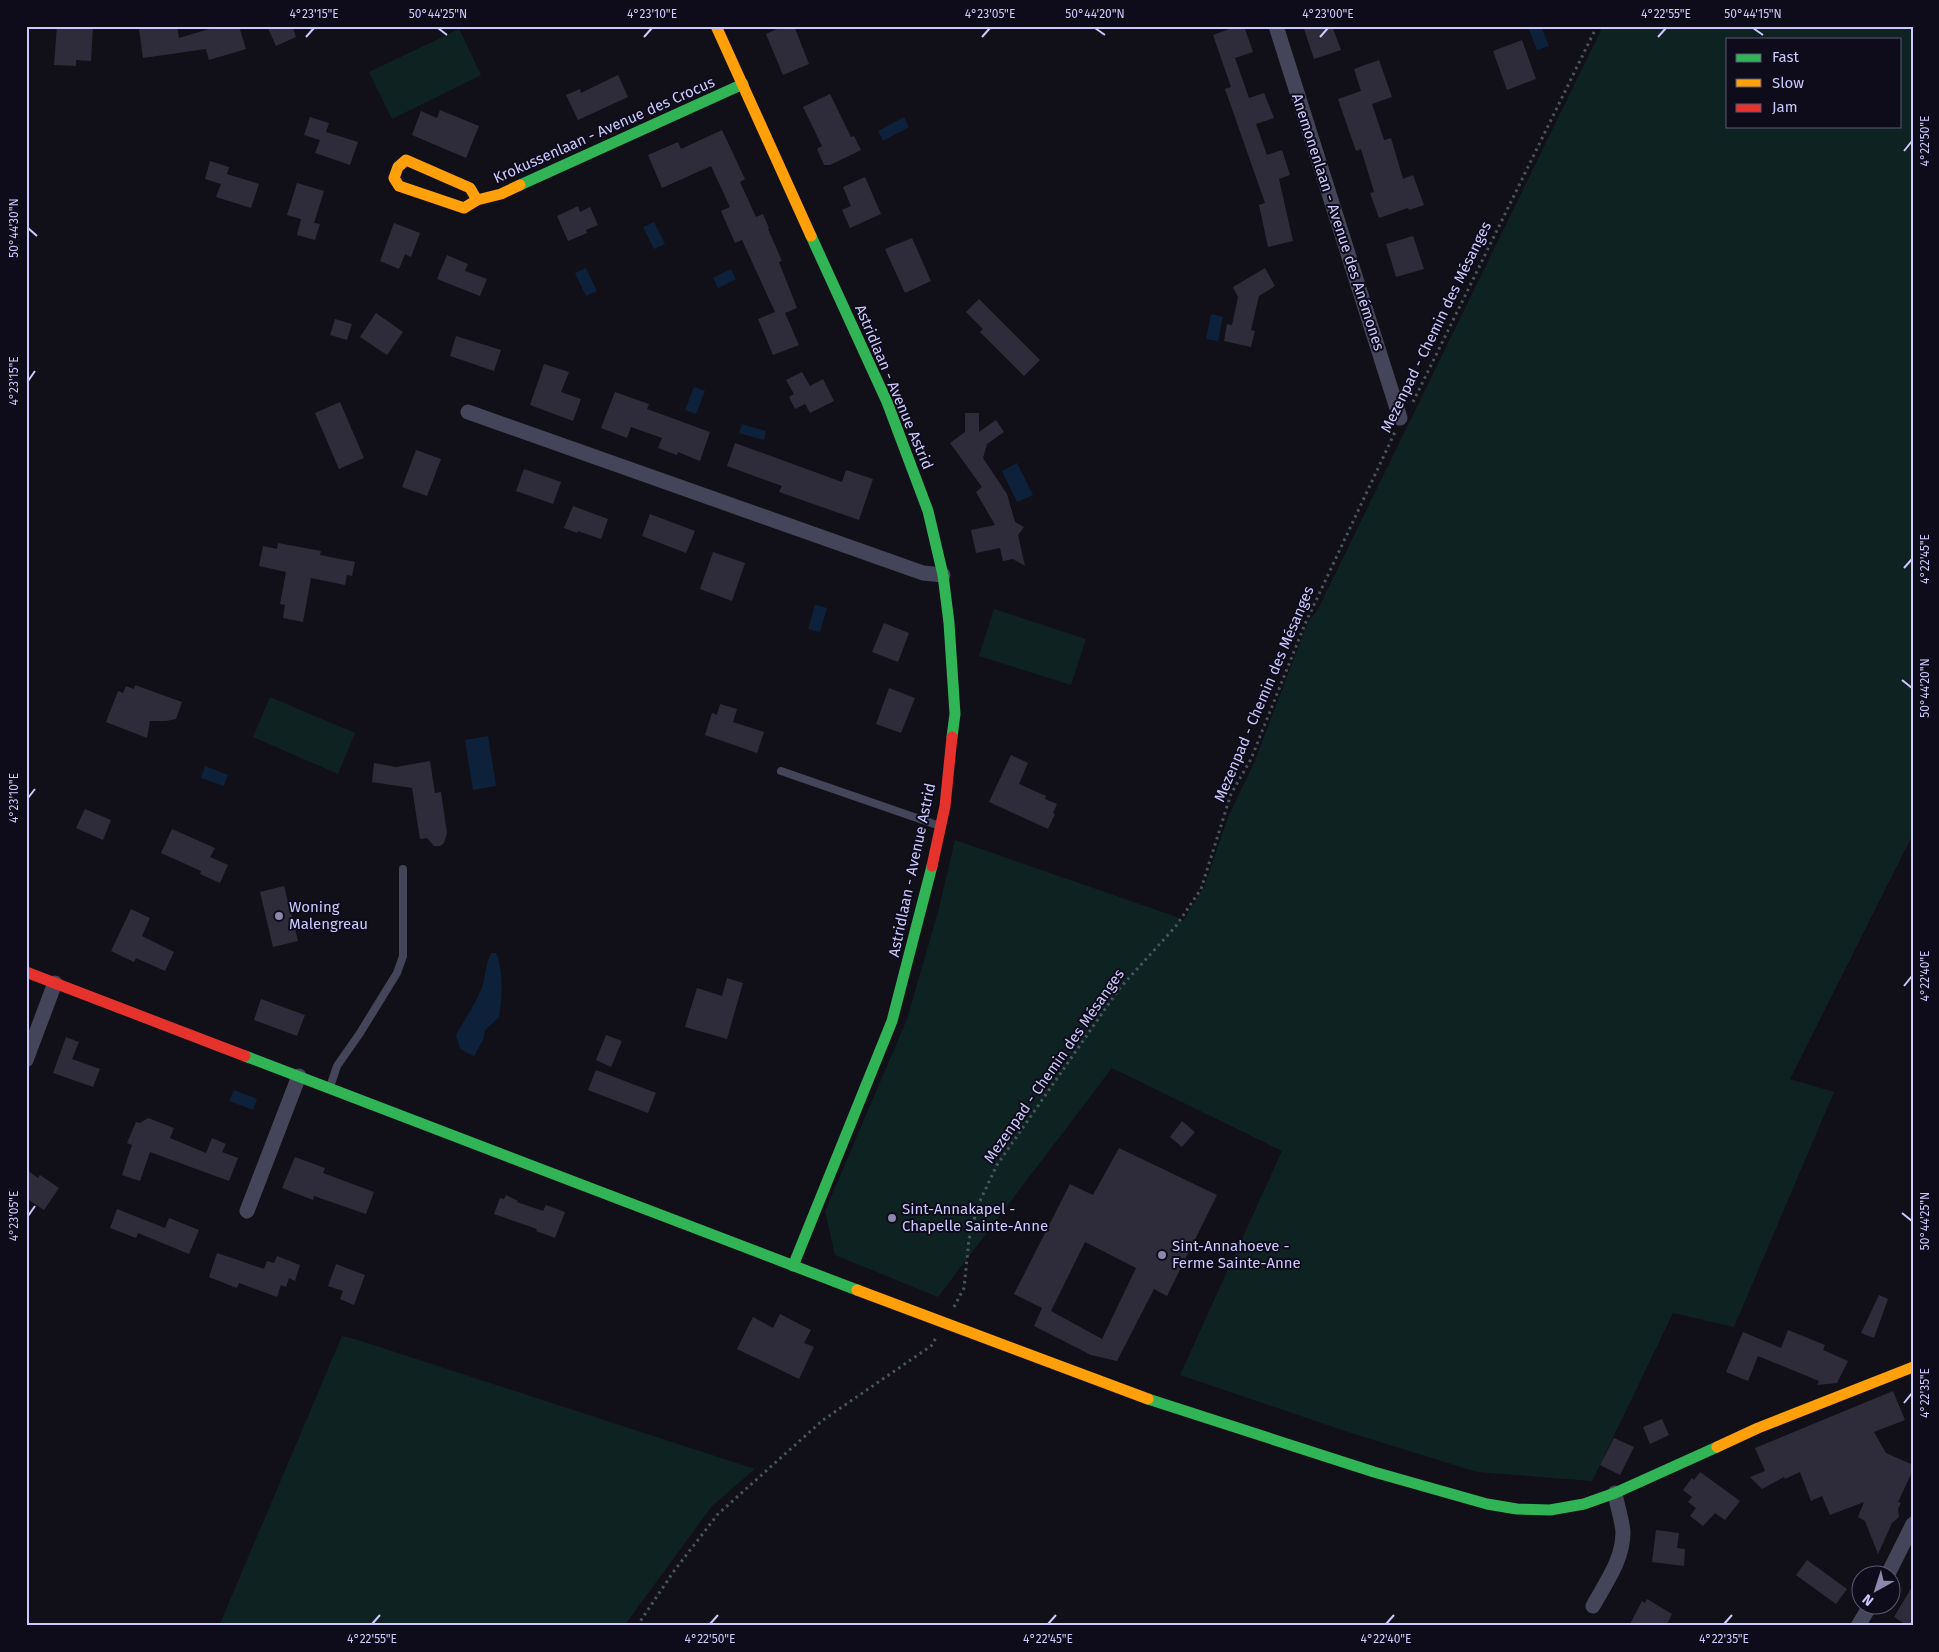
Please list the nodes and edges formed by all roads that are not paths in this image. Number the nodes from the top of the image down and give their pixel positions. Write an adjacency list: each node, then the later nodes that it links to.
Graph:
1 (716, 26): 3 (street, Astridlaan - Avenue Astrid)
2 (1276, 26): 6 (street, Anemonenlaan - Avenue des Anémones)
3 (742, 84): 4 (street, Krokussenlaan - Avenue des Crocus); 7 (street, Astridlaan - Avenue Astrid)
4 (477, 200): 4 (street, Krokussenlaan - Avenue des Crocus)
5 (468, 412): 7 (street)
6 (1400, 418)
7 (943, 575): 9 (street, Astridlaan - Avenue Astrid)
8 (781, 771): 9 (lane)
9 (941, 826): 17 (street, Astridlaan - Avenue Astrid)
10 (402, 869): 15 (lane)
11 (26, 972): 12 (street)
12 (55, 983): 13 (street); 14 (street)
13 (26, 1060)
14 (299, 1076): 15 (street); 16 (street)
15 (329, 1088): 17 (street)
16 (246, 1211)
17 (793, 1266): 19 (street)
18 (1913, 1367): 19 (street)
19 (1615, 1494): 22 (street)
20 (1913, 1524): 21 (street)
21 (1893, 1564)
22 (1593, 1606)
23 (1865, 1614): 24 (street)
24 (1858, 1626)

